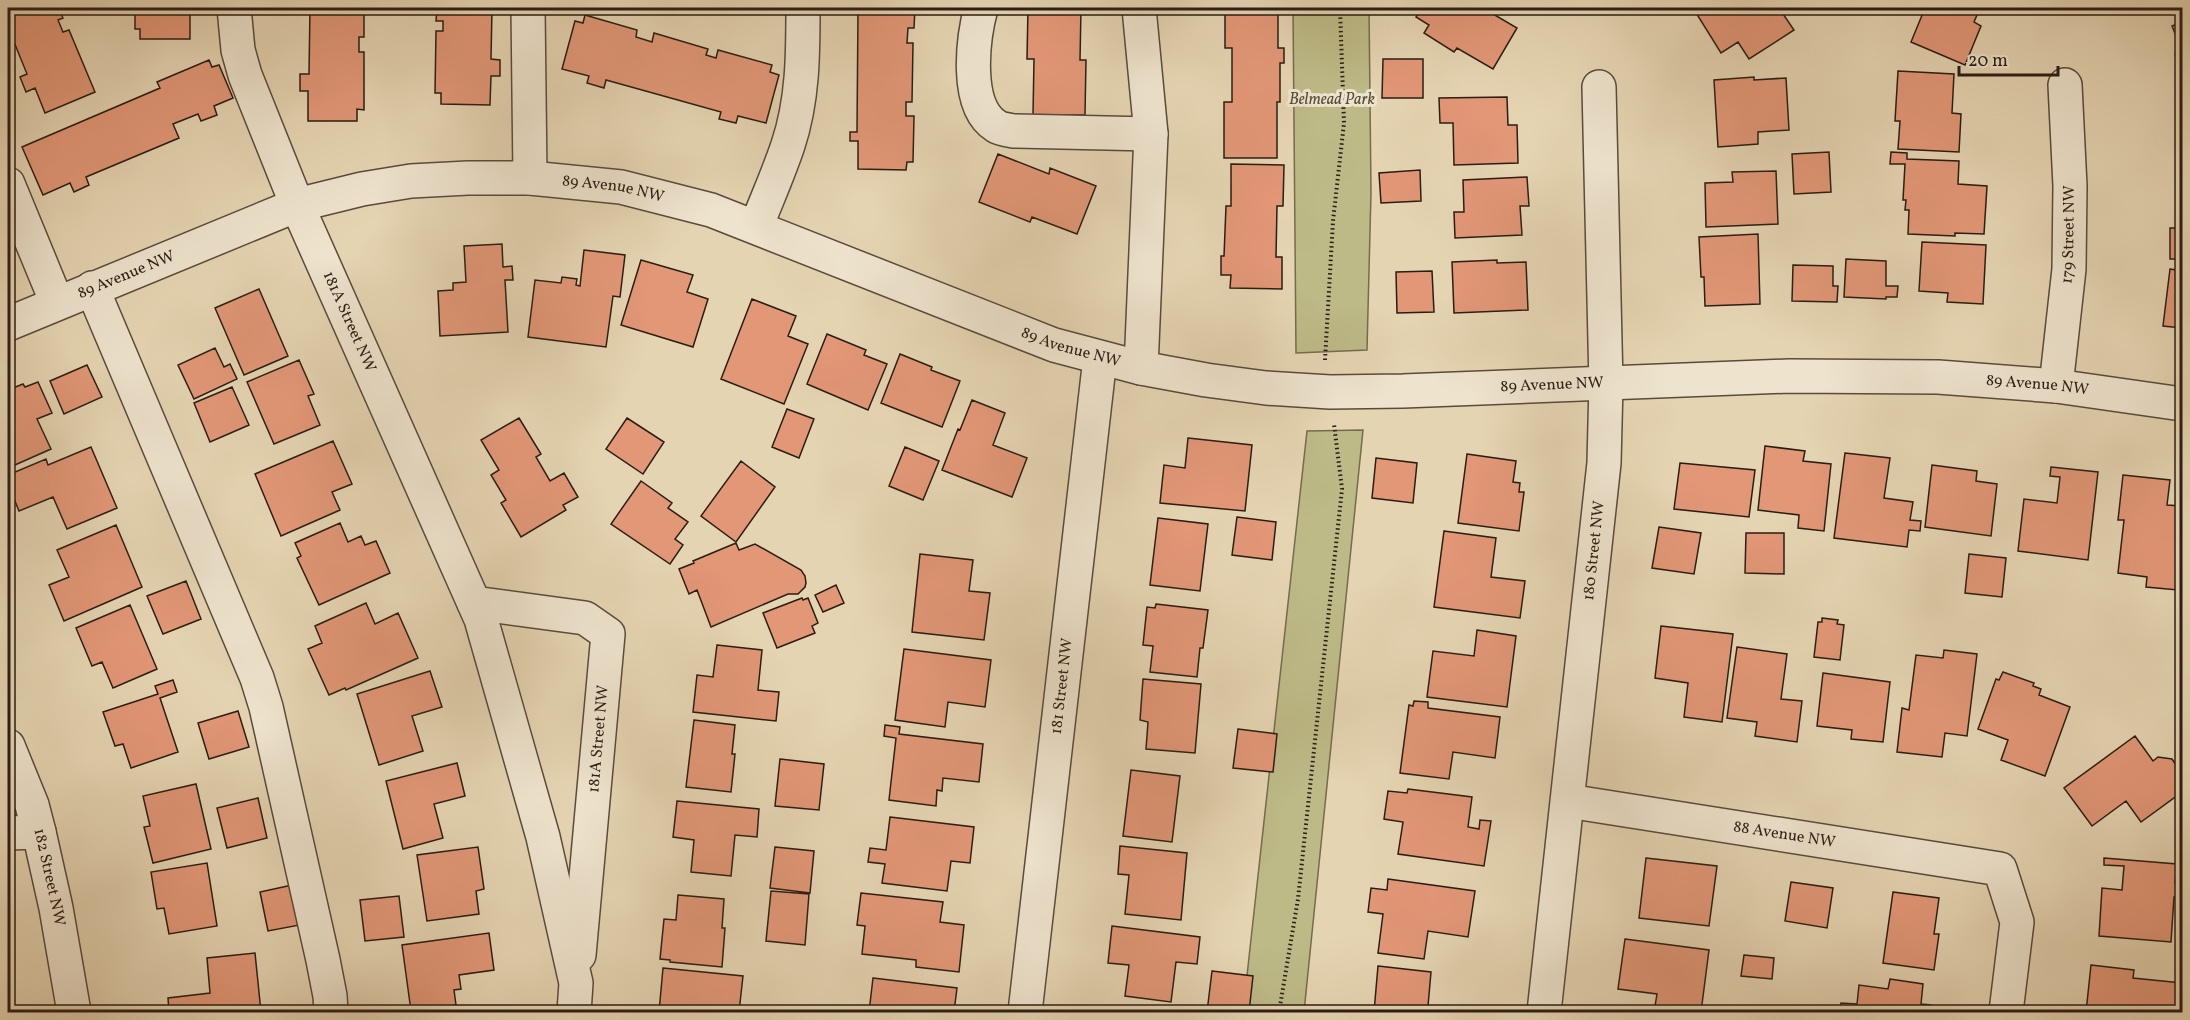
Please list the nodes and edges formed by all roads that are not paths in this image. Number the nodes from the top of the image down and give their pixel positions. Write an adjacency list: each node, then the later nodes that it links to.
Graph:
1 (234, 8): 11 (street, 181A Street NW)
2 (528, 8): 9 (street)
3 (803, 8): 12 (street)
4 (981, 8): 8 (street)
5 (1139, 8): 8 (street)
6 (2066, 84): 19 (street, 179 Street NW)
7 (1599, 87): 18 (street, 180 Street NW)
8 (1150, 134): 17 (street)
9 (530, 178): 11 (street, 89 Avenue NW); 12 (street, 89 Avenue NW)
10 (8, 184): 14 (street)
11 (297, 205): 13 (street, 89 Avenue NW); 21 (street, 181A Street NW)
12 (756, 227): 16 (street, 89 Avenue NW)
13 (92, 288): 14 (street, 89 Avenue NW); 27 (street)
14 (57, 303): 15 (street, 89 Avenue NW)
15 (8, 324)
16 (1100, 358): 17 (street, 89 Avenue NW); 28 (street, 181 Street NW)
17 (1141, 368): 18 (street, 89 Avenue NW)
18 (1606, 384): 19 (street, 89 Avenue NW); 23 (street, 180 Street NW)
19 (2056, 386): 20 (street, 89 Avenue NW)
20 (2182, 404)
21 (474, 603): 25 (street, 181A Street NW); 25 (street, 181A Street NW)
22 (8, 746): 24 (street, 182 Street NW)
23 (1568, 801): 29 (street, 180 Street NW); 30 (street, 88 Avenue NW)
24 (23, 833): 26 (street, 182 Street NW)
25 (575, 998)
26 (74, 1012)
27 (330, 1012)
28 (1025, 1012)
29 (1544, 1012)
30 (2006, 1012)

